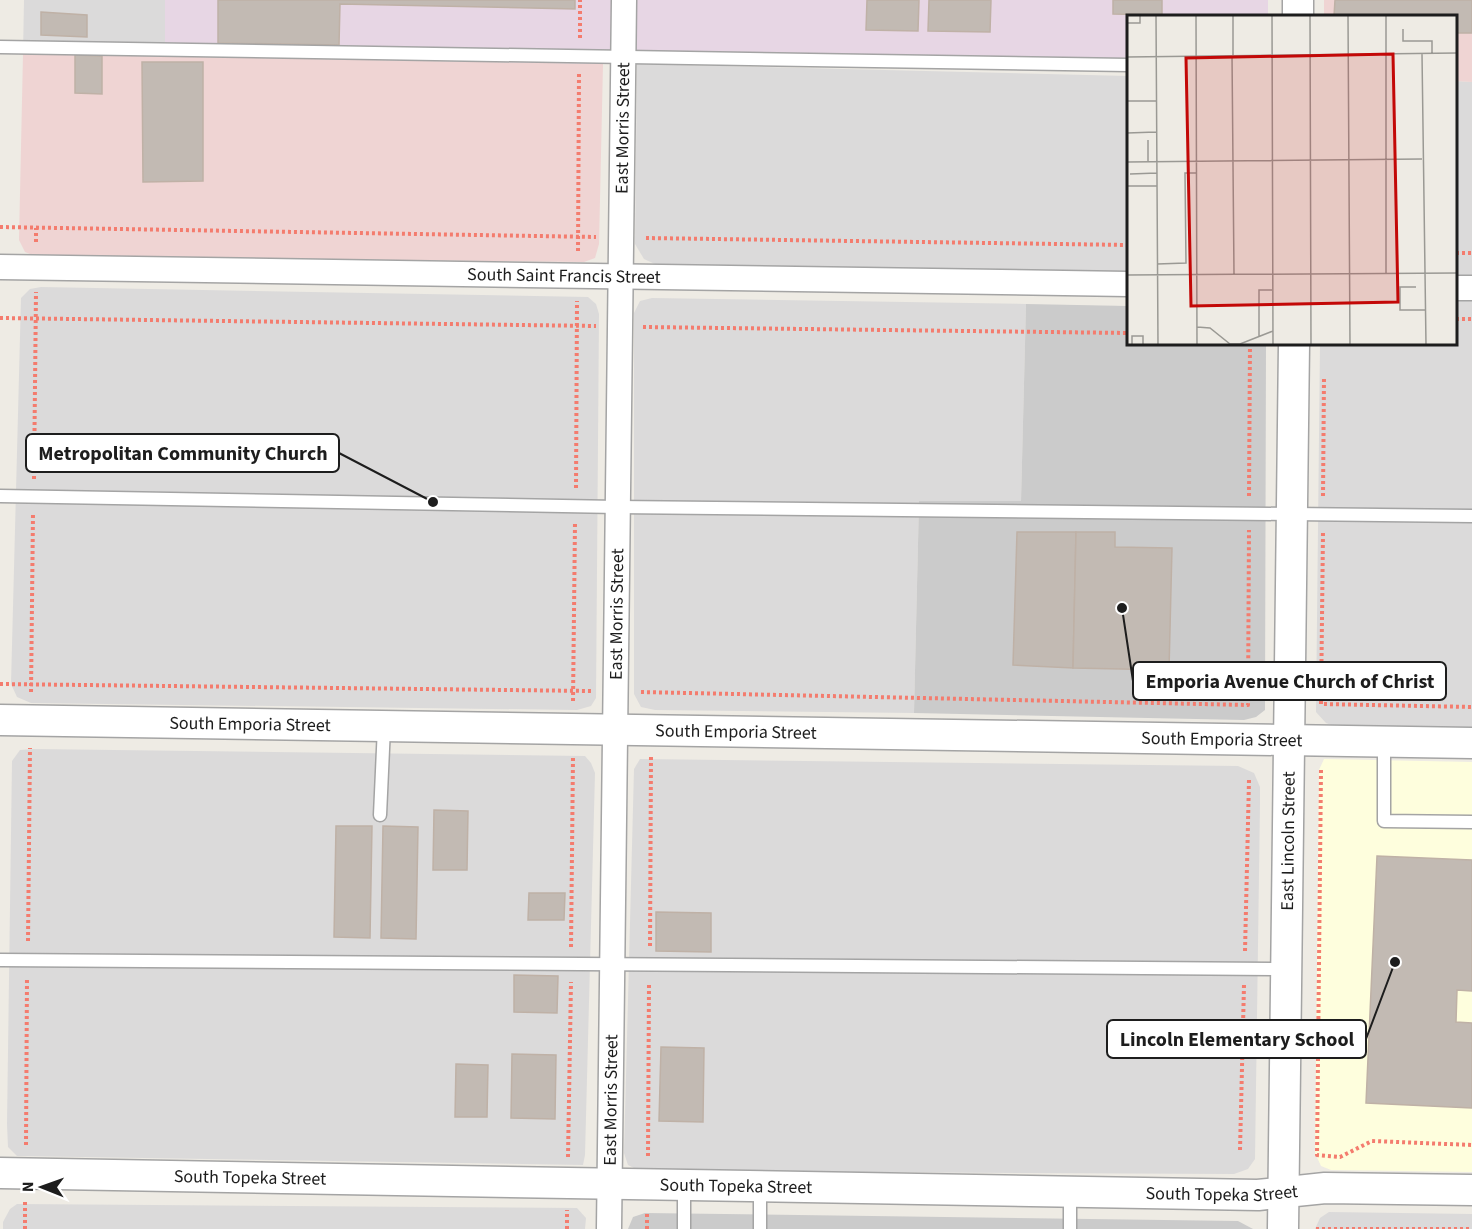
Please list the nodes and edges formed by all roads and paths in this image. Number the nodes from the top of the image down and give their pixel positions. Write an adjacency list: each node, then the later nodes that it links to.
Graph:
1 (580, 0): 4 (path)
2 (624, 0): 5 (street, East Morris Street)
3 (0, 46): 4 (lane)
4 (579, 56): 5 (lane); 8 (path)
5 (622, 57): 6 (lane); 9 (street, East Morris Street)
6 (1127, 65)
7 (0, 227): 8 (path)
8 (578, 237): 9 (path); 12 (path)
9 (620, 237): 10 (path); 13 (street, East Morris Street)
10 (1127, 245)
11 (0, 267): 12 (street, South Saint Francis Street)
12 (577, 276): 13 (street, South Saint Francis Street); 16 (path)
13 (619, 277): 14 (street, South Saint Francis Street); 17 (street, East Morris Street)
14 (1127, 284)
15 (0, 318): 16 (path)
16 (577, 326): 17 (path); 21 (path)
17 (619, 326): 18 (path); 22 (street, East Morris Street)
18 (1127, 333)
19 (1294, 345): 23 (street, East Lincoln Street)
20 (0, 496): 21 (lane)
21 (575, 506): 22 (lane); 29 (path)
22 (617, 507): 23 (lane); 30 (street, East Morris Street)
23 (1292, 512): 24 (lane); 31 (street, East Lincoln Street)
24 (1472, 516)
25 (1321, 704): 26 (path)
26 (1472, 707)
27 (0, 720): 28 (street, South Emporia Street)
28 (384, 727): 29 (street, South Emporia Street); 35 (lane)
29 (573, 730): 30 (street, South Emporia Street); 38 (path)
30 (614, 731): 31 (street, South Emporia Street); 39 (street, East Morris Street)
31 (1289, 741): 32 (street, South Emporia Street); 40 (street, East Lincoln Street)
32 (1384, 742): 33 (street, South Emporia Street); 36 (lane)
33 (1472, 743)
34 (1320, 770): 41 (path)
35 (380, 814)
36 (1472, 822)
37 (0, 960): 38 (lane)
38 (571, 963): 39 (lane); 43 (path)
39 (612, 964): 40 (lane); 44 (street, East Morris Street)
40 (1286, 969): 49 (street, East Lincoln Street)
41 (1472, 1145)
42 (0, 1173): 43 (street, South Topeka Street)
43 (568, 1181): 44 (street, South Topeka Street); 50 (path)
44 (610, 1182): 45 (street, South Topeka Street); 51 (street, East Morris Street)
45 (684, 1184): 46 (street, South Topeka Street); 52 (lane)
46 (760, 1185): 48 (street, South Topeka Street); 53 (lane)
47 (1472, 1190): 49 (street, South Topeka Street)
48 (1070, 1191): 49 (street, South Topeka Street); 54 (lane)
49 (1283, 1192): 55 (street, East Lincoln Street)
50 (567, 1229)
51 (609, 1229)
52 (684, 1229)
53 (760, 1229)
54 (1070, 1229)
55 (1283, 1229)
56 (1317, 1229): 57 (path)
57 (1472, 1229)

